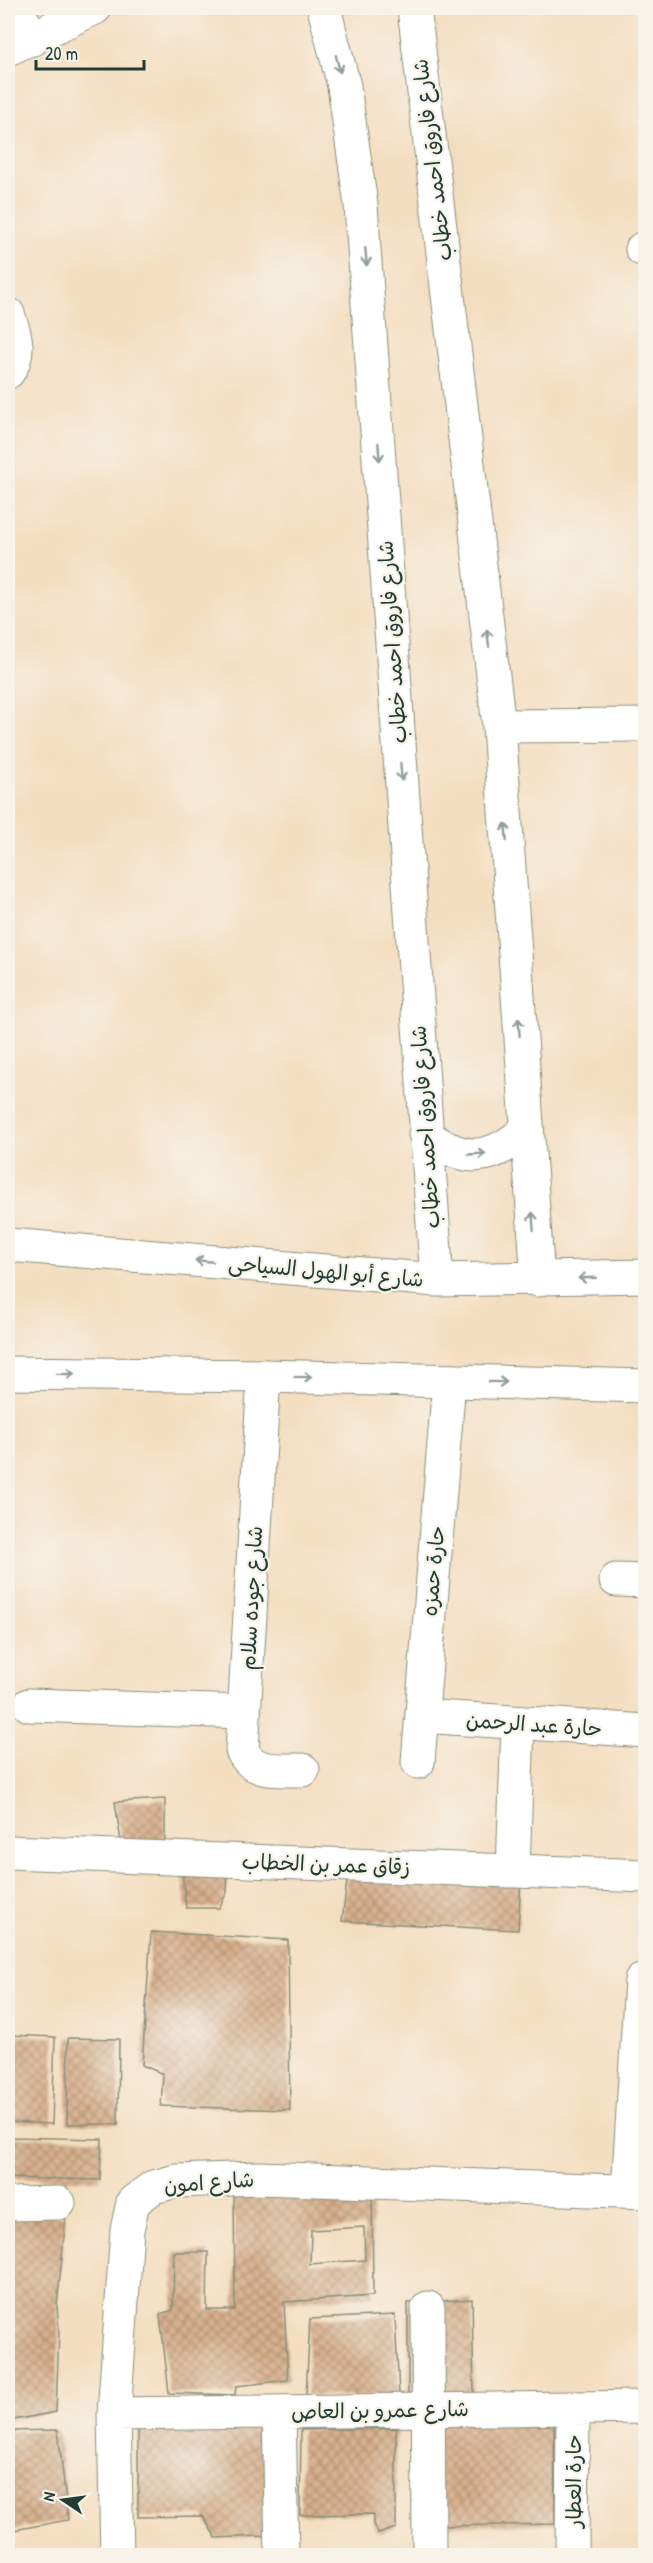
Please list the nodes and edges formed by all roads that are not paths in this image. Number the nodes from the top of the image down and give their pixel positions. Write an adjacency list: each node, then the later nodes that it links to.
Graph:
1 (16, 8): 5 (street)
2 (95, 8): 5 (street)
3 (324, 8): 11 (street, شارع فاروق احمد خطاب, one-way to 11)
4 (414, 8): 9 (street, شارع فاروق احمد خطاب, one-way to 4)
5 (20, 44)
6 (8, 314): 7 (street)
7 (10, 369)
8 (645, 725): 9 (street)
9 (498, 726): 10 (street, شارع فاروق احمد خطاب, one-way to 9)
10 (526, 1130): 11 (street, one-way to 10); 15 (street, شارع فاروق احمد خطاب, one-way to 10)
11 (425, 1134): 14 (street, شارع فاروق احمد خطاب)
12 (8, 1245): 14 (street, شارع أبو الهول السياحى, one-way to 12)
13 (645, 1276): 15 (street, شارع أبو الهول السياحى, one-way to 15)
14 (437, 1280): 15 (street, شارع أبو الهول السياحى)
15 (538, 1280)
16 (8, 1373): 17 (street, one-way to 17)
17 (264, 1376): 18 (street, one-way to 18); 21 (street, شارع جوده سلام)
18 (449, 1381): 19 (street, one-way to 19); 22 (street, حارة حمزه)
19 (645, 1386)
20 (29, 1705): 21 (street)
21 (244, 1712): 26 (street, شارع جوده سلام)
22 (422, 1716): 23 (street, حارة عبد الرحمن); 25 (street, حارة حمزه)
23 (518, 1723): 24 (street, حارة عبد الرحمن); 28 (street)
24 (645, 1731)
25 (418, 1762)
26 (303, 1770)
27 (8, 1852): 28 (street, زقاق عمر بن الخطاب)
28 (513, 1871): 29 (street, زقاق عمر بن الخطاب)
29 (645, 1876)
30 (641, 1981): 31 (street)
31 (637, 2191): 39 (street, شارع امون)
32 (59, 2203): 33 (street)
33 (8, 2204)
34 (428, 2308): 37 (street)
35 (573, 2407): 36 (street, شارع عمرو بن العاص); 37 (street, شارع عمرو بن العاص); 43 (street, حارة العطار)
36 (645, 2408)
37 (429, 2409): 38 (street, شارع عمرو بن العاص); 42 (street)
38 (279, 2412): 39 (street, شارع عمرو بن العاص); 41 (street)
39 (114, 2414): 40 (street, شارع امون)
40 (117, 2556)
41 (282, 2556)
42 (429, 2556)
43 (572, 2556)

